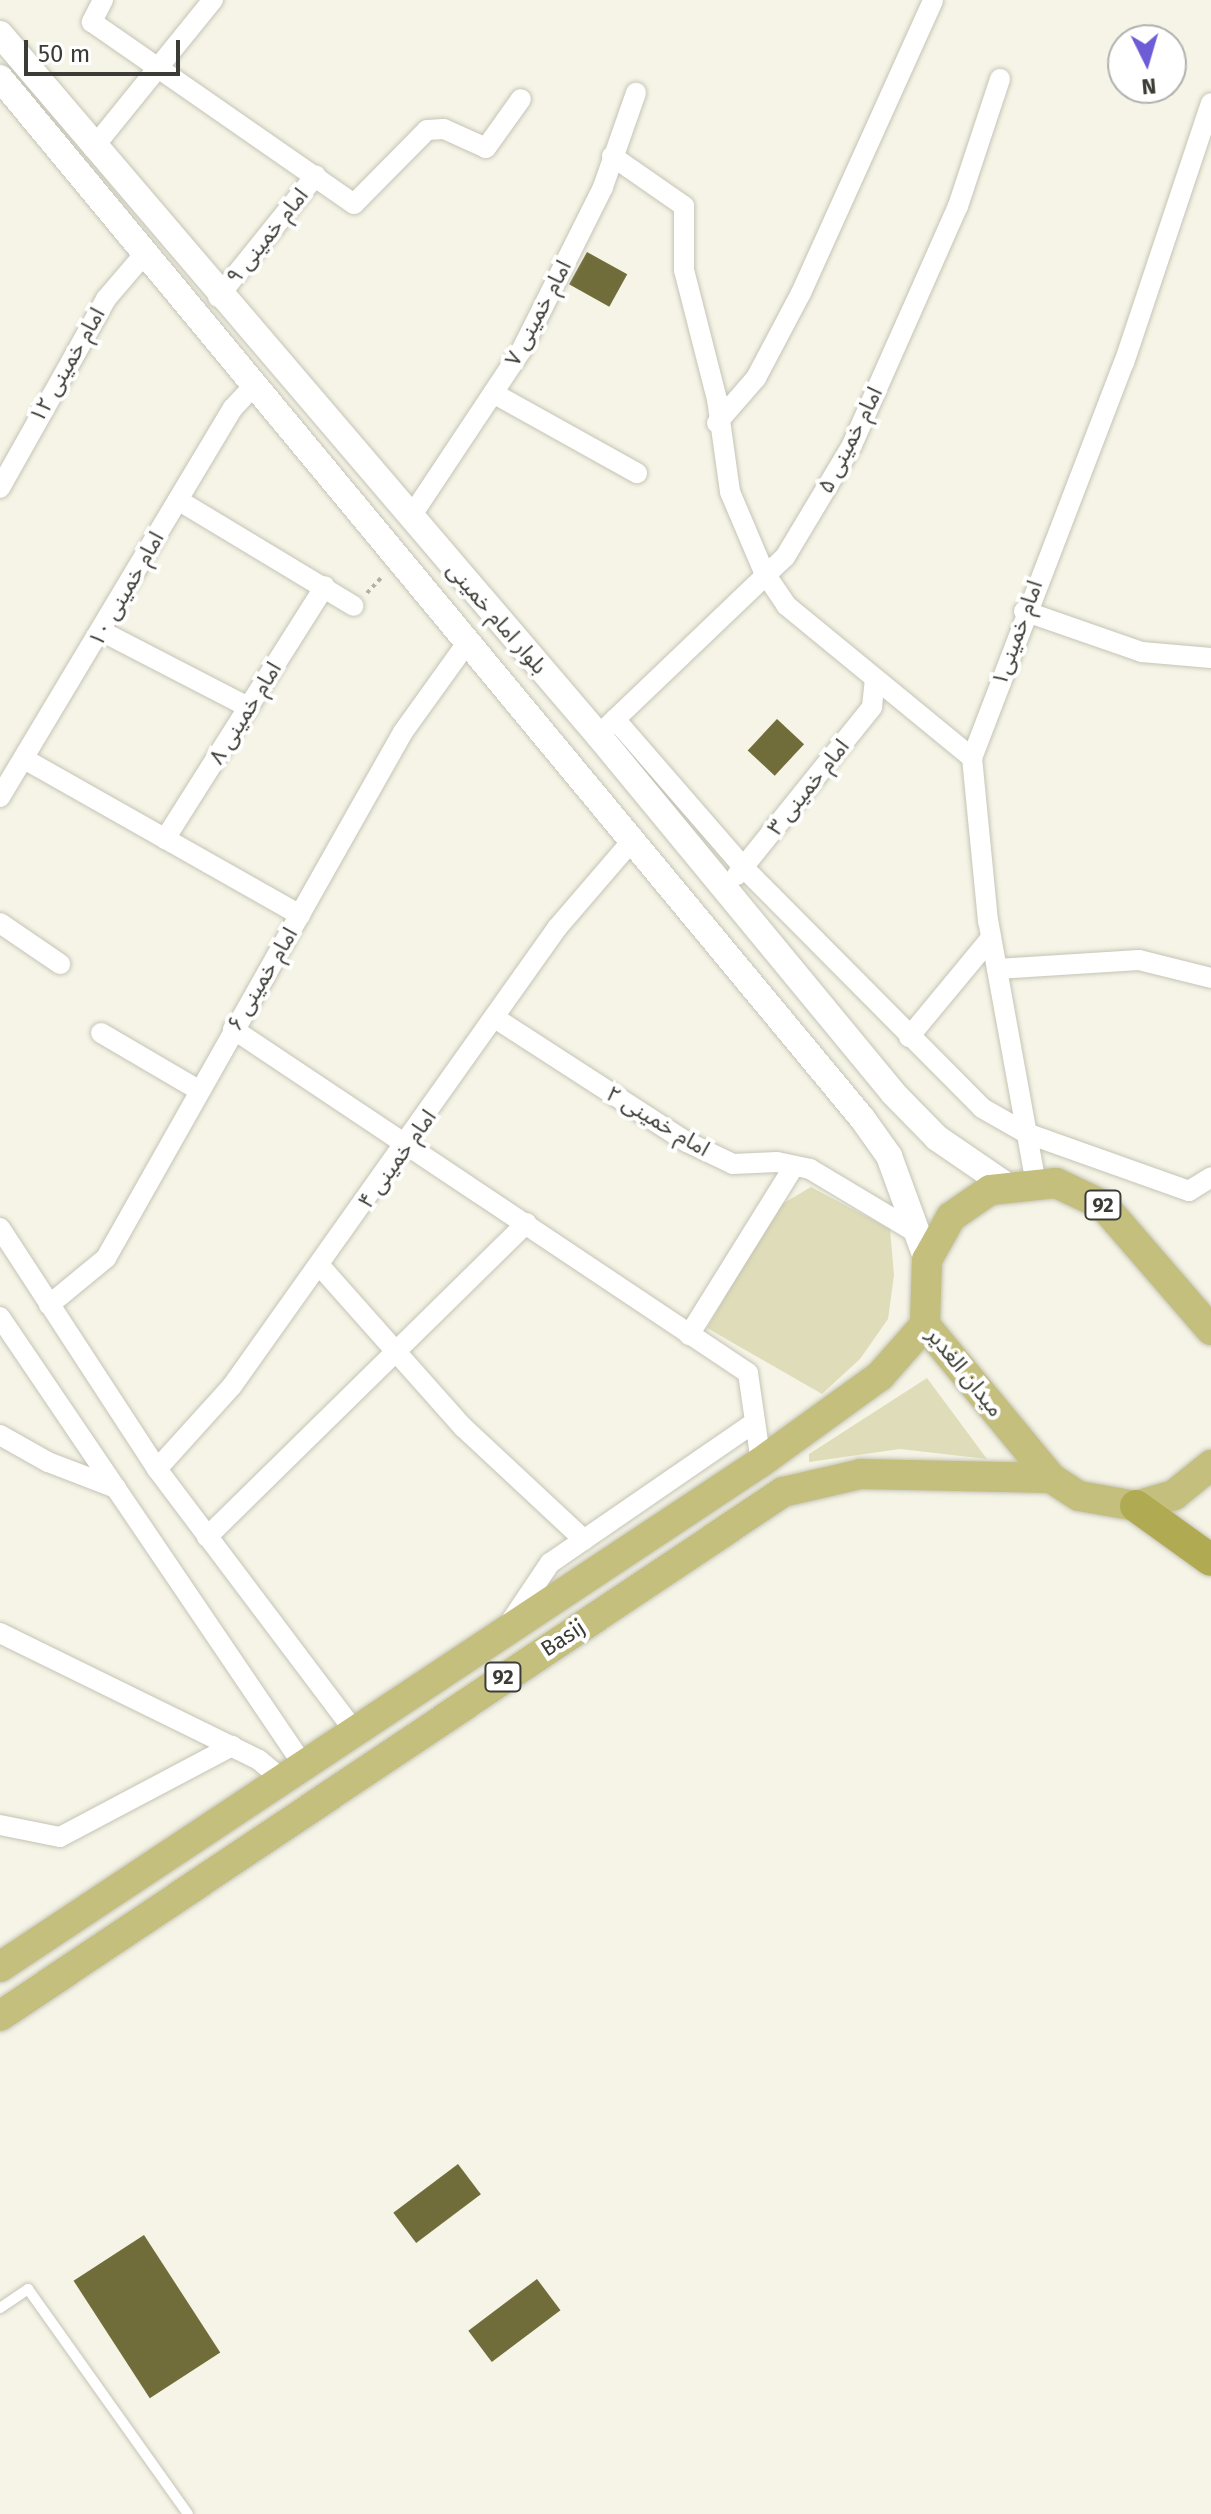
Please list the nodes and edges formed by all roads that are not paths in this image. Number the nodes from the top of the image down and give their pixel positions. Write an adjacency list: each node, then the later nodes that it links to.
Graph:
1 (103, 0): 5 (street)
2 (213, 0): 5 (street)
3 (933, 0): 21 (street)
4 (0, 34): 12 (main road, بلوار امام خمینی)
5 (155, 70): 12 (street); 14 (street)
6 (0, 78): 15 (main road, بلوار امام خمینی)
7 (1000, 79): 26 (street, امام خمینی ۵)
8 (636, 93): 13 (street, امام خمینی ۷)
9 (521, 99): 14 (street)
10 (1211, 103): 11 (street, امام خمینی۱)
11 (1204, 145): 29 (street, امام خمینی۱)
12 (93, 148): 16 (main road, بلوار امام خمینی)
13 (612, 156): 19 (street, امام خمینی ۷); 21 (street)
14 (316, 175): 16 (street, امام خمینی ۹)
15 (147, 251): 17 (main road, بلوار امام خمینی); 23 (street, امام خمینی ۱۲)
16 (218, 297): 18 (main road, بلوار امام خمینی)
17 (255, 384): 20 (main road, بلوار امام خمینی); 24 (street, امام خمینی ۱۰)
18 (294, 384): 20 (main road); 25 (main road, بلوار امام خمینی)
19 (493, 393): 22 (street); 25 (street, امام خمینی ۷)
20 (272, 404): 31 (main road, بلوار امام خمینی)
21 (717, 423): 26 (street)
22 (637, 473)
23 (0, 488)
24 (178, 500): 27 (street); 30 (street, امام خمینی ۱۰)
25 (410, 518): 35 (main road, بلوار امام خمینی)
26 (764, 572): 33 (street); 35 (street, امام خمینی ۵)
27 (325, 586): 28 (street); 34 (street, امام خمینی ۸)
28 (354, 606)
29 (1024, 611): 32 (street); 36 (street, امام خمینی۱)
30 (101, 631): 34 (street); 37 (street, امام خمینی ۱۰)
31 (467, 643): 40 (main road, بلوار امام خمینی); 43 (street, امام خمینی ۶)
32 (1211, 658)
33 (875, 679): 36 (street); 41 (street, امام خمینی ۳)
34 (248, 707): 39 (street, امام خمینی ۸)
35 (607, 728): 41 (street); 42 (main road, بلوار امام خمینی)
36 (972, 758): 45 (street, امام خمینی۱)
37 (26, 760): 38 (street, امام خمینی ۱۰); 39 (street)
38 (0, 797)
39 (165, 839): 43 (street)
40 (630, 843): 49 (street, امام خمینی ۴); 61 (main road, بلوار امام خمینی)
41 (743, 867): 42 (street, امام خمینی ۳); 52 (street)
42 (725, 889): 58 (main road, بلوار امام خمینی)
43 (300, 915): 50 (street, امام خمینی ۶)
44 (0, 923): 46 (street)
45 (991, 938): 47 (street, امام خمینی۱); 52 (street)
46 (60, 964)
47 (997, 969): 48 (street); 54 (street, امام خمینی۱)
48 (1211, 978)
49 (495, 1018): 55 (street, امام خمینی ۴); 56 (street, امام خمینی ۲)
50 (233, 1029): 53 (street, امام خمینی ۶); 55 (street)
51 (101, 1033): 53 (street)
52 (909, 1037): 54 (street)
53 (197, 1089): 63 (street, امام خمینی ۶)
54 (1026, 1133): 57 (street); 58 (street, امام خمینی۱)
55 (409, 1145): 59 (street); 62 (street, امام خمینی ۴)
56 (794, 1166): 61 (street, امام خمینی ۲); 67 (street)
57 (1211, 1177)
58 (1021, 1185): 61 (main road, میدان الغدیر); 66 (main road, 92)
59 (526, 1223): 67 (street); 68 (street)
60 (0, 1228): 63 (street)
61 (922, 1246): 65 (main road, میدان الغدیر)
62 (320, 1266): 68 (street); 73 (street, امام خمینی ۴)
63 (49, 1305): 73 (street)
64 (0, 1317): 75 (street)
65 (925, 1325): 71 (main road, Basij / 92); 74 (main road, میدان الغدیر / 92)
66 (1211, 1330)
67 (689, 1335): 69 (street)
68 (399, 1355): 78 (street); 79 (street)
69 (752, 1424): 71 (street); 79 (street)
70 (0, 1435): 75 (street)
71 (761, 1462): 76 (main road); 82 (main road, Basij / 92)
72 (1211, 1465): 77 (main road, میدان الغدیر / 92)
73 (157, 1469): 78 (street)
74 (1051, 1478): 76 (main road, Basij / 92); 77 (main road, میدان الغدیر / 92)
75 (116, 1488): 85 (street)
76 (783, 1492): 88 (main road, Basij / 92)
77 (1136, 1506): 80 (highway, 92)
78 (207, 1537): 83 (street)
79 (584, 1540): 82 (street)
80 (1211, 1560)
81 (0, 1633): 84 (street)
82 (502, 1634): 83 (main road, Basij / 92)
83 (355, 1732): 85 (main road, Basij / 92)
84 (232, 1746): 85 (street); 86 (street)
85 (293, 1773): 87 (main road, Basij / 92)
86 (0, 1825)
87 (0, 1967)
88 (0, 2016)
89 (0, 2308): 90 (lane)
90 (188, 2514)

